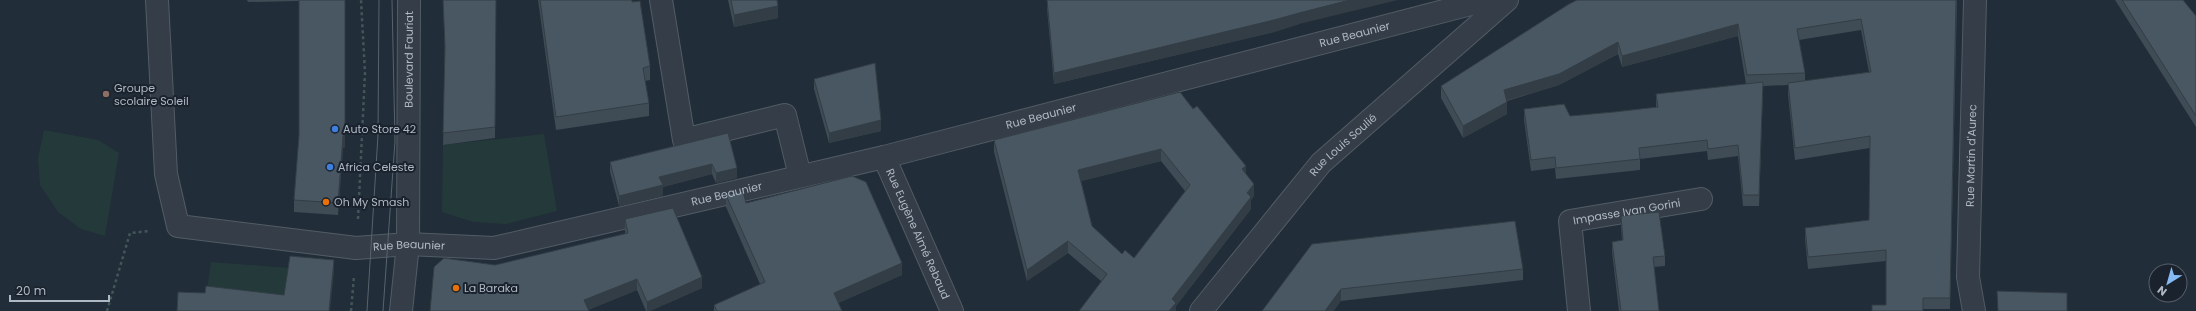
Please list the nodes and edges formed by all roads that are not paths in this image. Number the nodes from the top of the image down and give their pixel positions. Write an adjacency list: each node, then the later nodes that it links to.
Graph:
1 (157, 0): 10 (street, Rue Beaunier)
2 (409, 0): 10 (street, Boulevard Fauriat)
3 (661, 0): 8 (street)
4 (1486, 0): 7 (street, Rue Beaunier)
5 (1507, 0): 13 (street, Rue Louis Soulié)
6 (1975, 0): 15 (street, Rue Martin d'Aurec)
7 (884, 156): 8 (street, Rue Beaunier); 12 (street, Rue Eugène Aimé Rebaud)
8 (800, 176): 10 (street, Rue Beaunier)
9 (1701, 199): 14 (street, Impasse Ivan Gorini)
10 (408, 244): 11 (street, Boulevard Fauriat)
11 (401, 311)
12 (952, 311)
13 (1201, 311)
14 (1579, 311)
15 (1974, 311)

